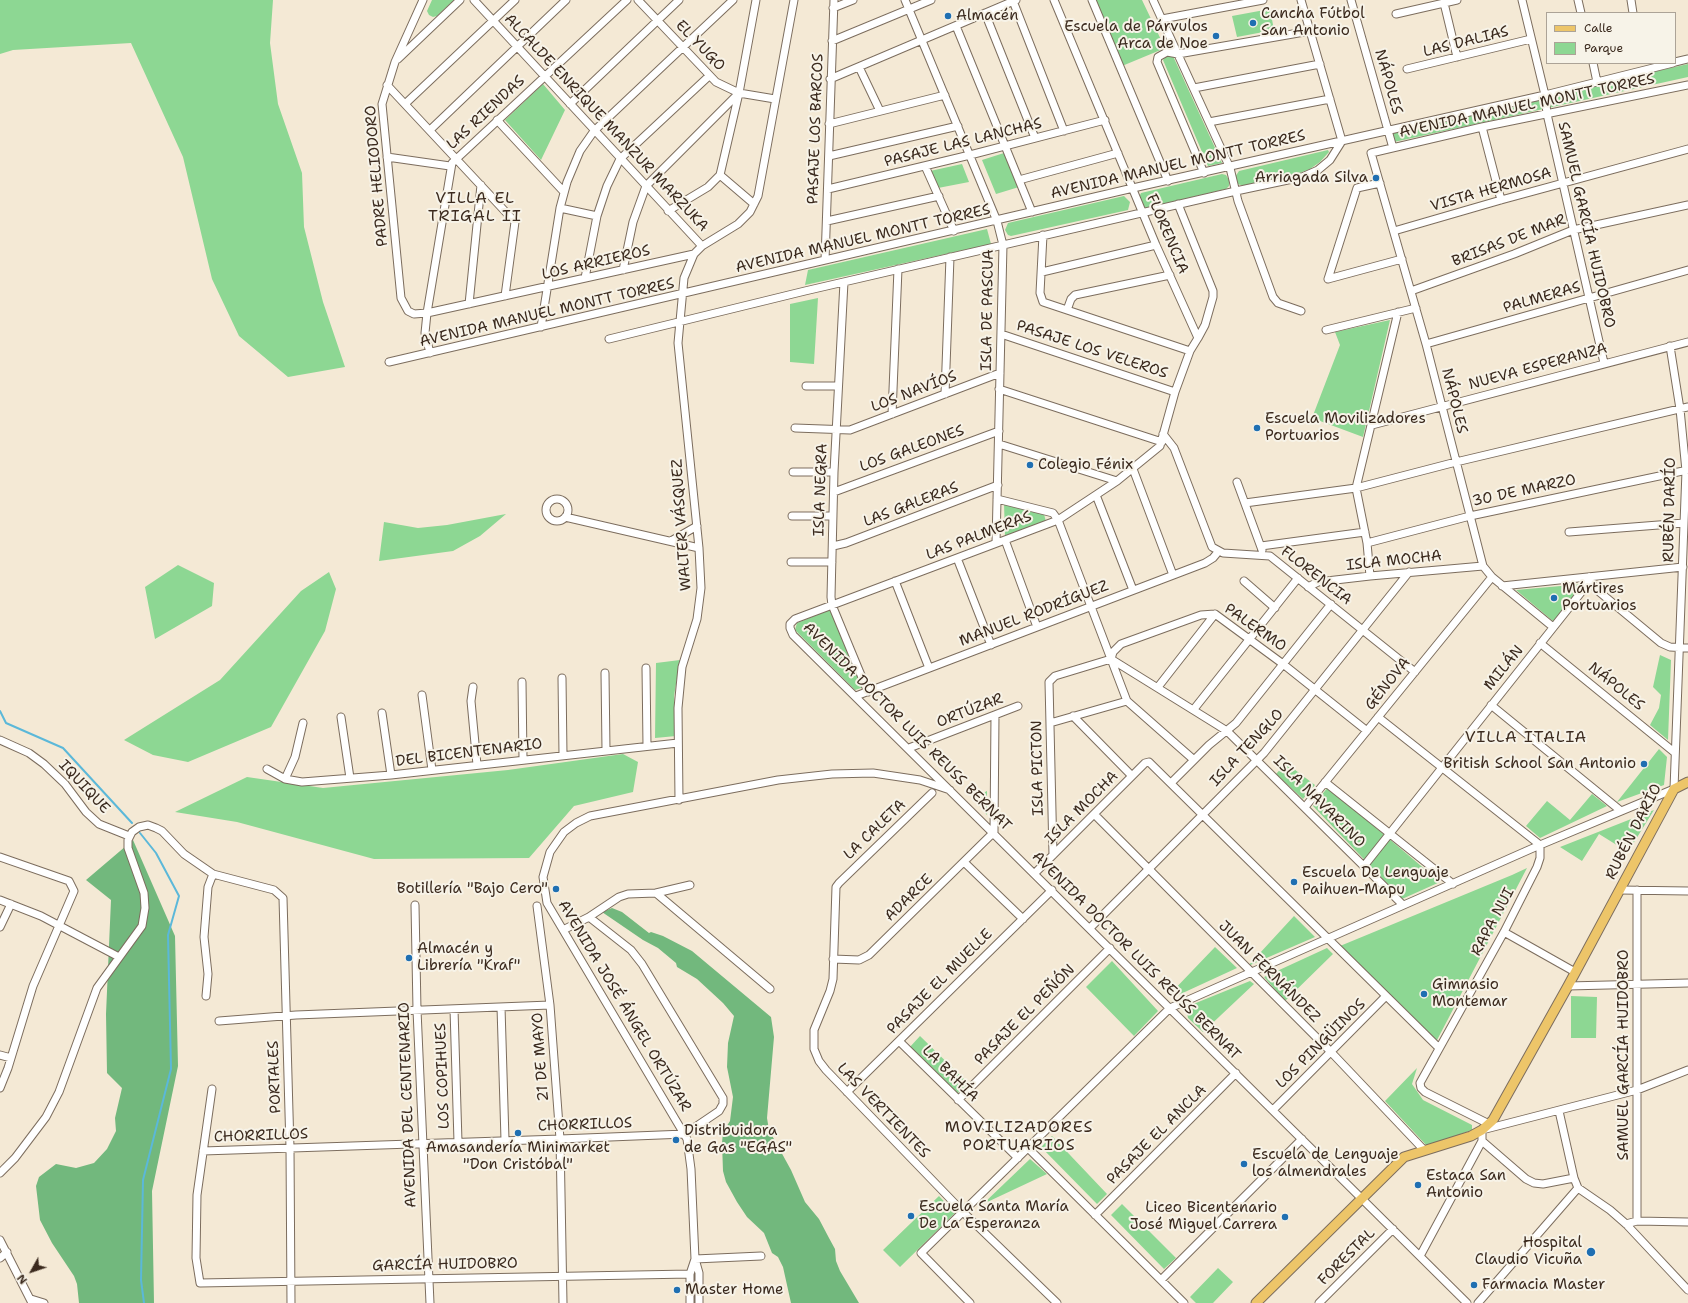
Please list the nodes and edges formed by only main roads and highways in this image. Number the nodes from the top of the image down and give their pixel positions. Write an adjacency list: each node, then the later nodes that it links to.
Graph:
1 (1688, 782): 2 (main road, RUBÉN DARÍO)
2 (1256, 1303)

